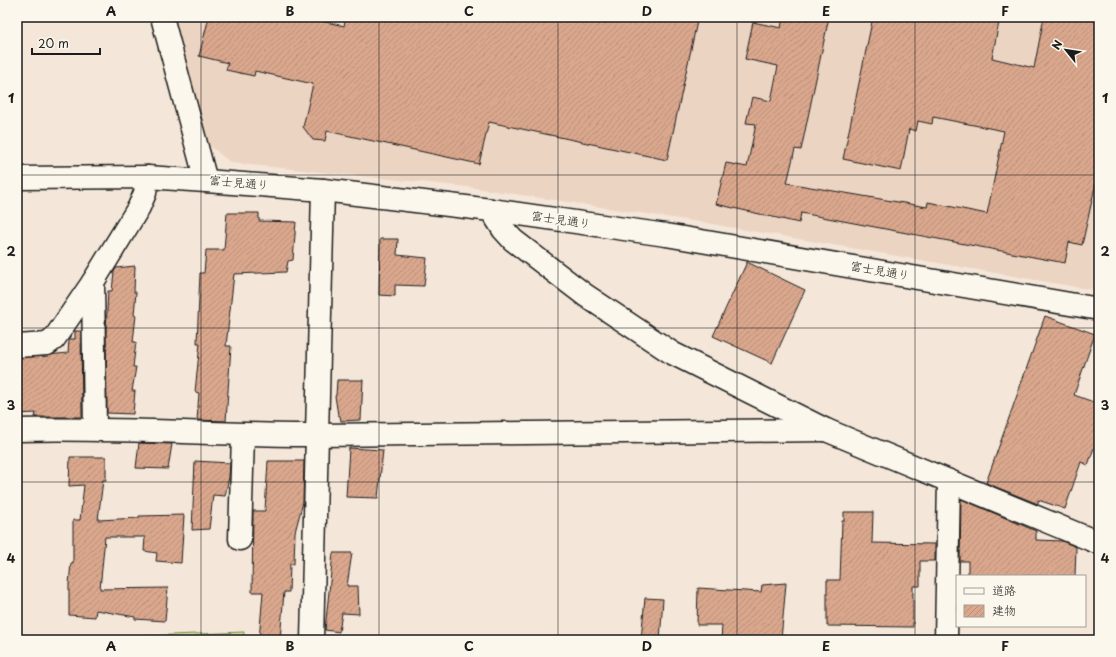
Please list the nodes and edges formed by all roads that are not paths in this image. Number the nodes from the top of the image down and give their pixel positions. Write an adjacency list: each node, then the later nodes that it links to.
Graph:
1 (162, 17): 4 (street)
2 (147, 177): 3 (street, 富士見通り); 4 (street, 富士見通り); 7 (street)
3 (17, 178)
4 (206, 181): 5 (street, 富士見通り)
5 (323, 190): 6 (street, 富士見通り); 14 (street)
6 (491, 210): 8 (street, 富士見通り); 12 (street)
7 (93, 282): 9 (street); 10 (street)
8 (1099, 309)
9 (17, 346)
10 (95, 428): 11 (street); 13 (street)
11 (17, 430)
12 (826, 430): 14 (street); 15 (street)
13 (242, 435): 14 (street); 16 (street)
14 (316, 435): 18 (street)
15 (949, 481): 17 (street); 19 (street)
16 (240, 539)
17 (1099, 543)
18 (312, 640)
19 (946, 640)

